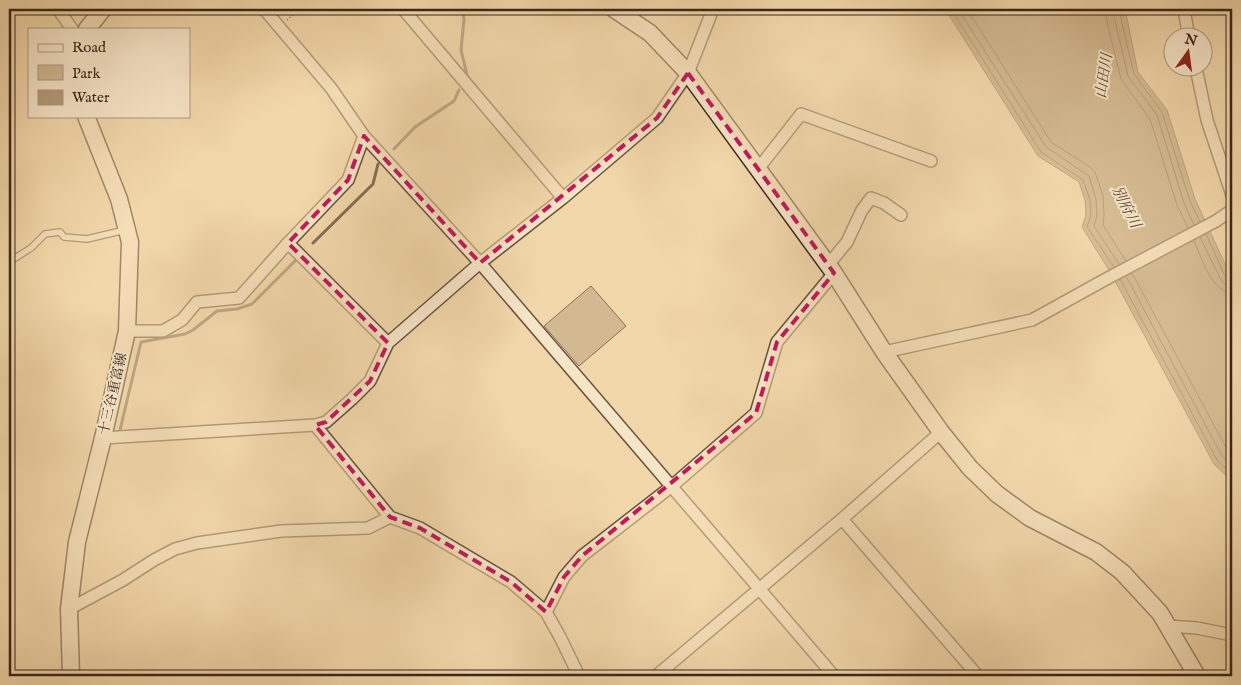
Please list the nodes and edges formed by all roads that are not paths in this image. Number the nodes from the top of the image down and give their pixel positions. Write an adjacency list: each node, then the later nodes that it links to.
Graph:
1 (58, 9): 8 (street)
2 (103, 9): 9 (street)
3 (264, 9): 14 (street)
4 (403, 9): 18 (street)
5 (614, 9): 11 (street)
6 (713, 9): 11 (street)
7 (1184, 9): 10 (street)
8 (71, 28)
9 (88, 28)
10 (1188, 28)
11 (688, 74): 16 (street); 18 (street)
12 (1198, 78): 17 (street)
13 (87, 118): 21 (street, 十三谷重富線)
14 (364, 136): 22 (street); 24 (street)
15 (931, 161): 16 (street)
16 (758, 169): 25 (street)
17 (1232, 195)
18 (563, 198): 24 (street)
19 (1232, 210): 28 (street)
20 (901, 215): 25 (street)
21 (127, 229): 23 (lane); 26 (street, 十三谷重富線)
22 (288, 243): 26 (street); 27 (street)
23 (9, 262)
24 (480, 264): 27 (street); 32 (street)
25 (831, 269): 28 (street); 32 (street)
26 (127, 331): 31 (street, 十三谷重富線)
27 (388, 343): 29 (street)
28 (884, 352): 30 (street)
29 (315, 425): 31 (street); 33 (street)
30 (941, 432): 34 (street); 38 (street)
31 (103, 438): 36 (street, 十三谷重富線)
32 (672, 486): 35 (street); 37 (street)
33 (390, 517): 36 (street); 37 (street)
34 (842, 519): 35 (street); 44 (street)
35 (758, 589): 42 (street); 43 (street)
36 (69, 608): 40 (street, 十三谷重富線)
37 (546, 612): 41 (street)
38 (1168, 626): 39 (street); 45 (street)
39 (1232, 635)
40 (72, 676)
41 (579, 676)
42 (656, 676)
43 (834, 676)
44 (978, 676)
45 (1198, 676)

